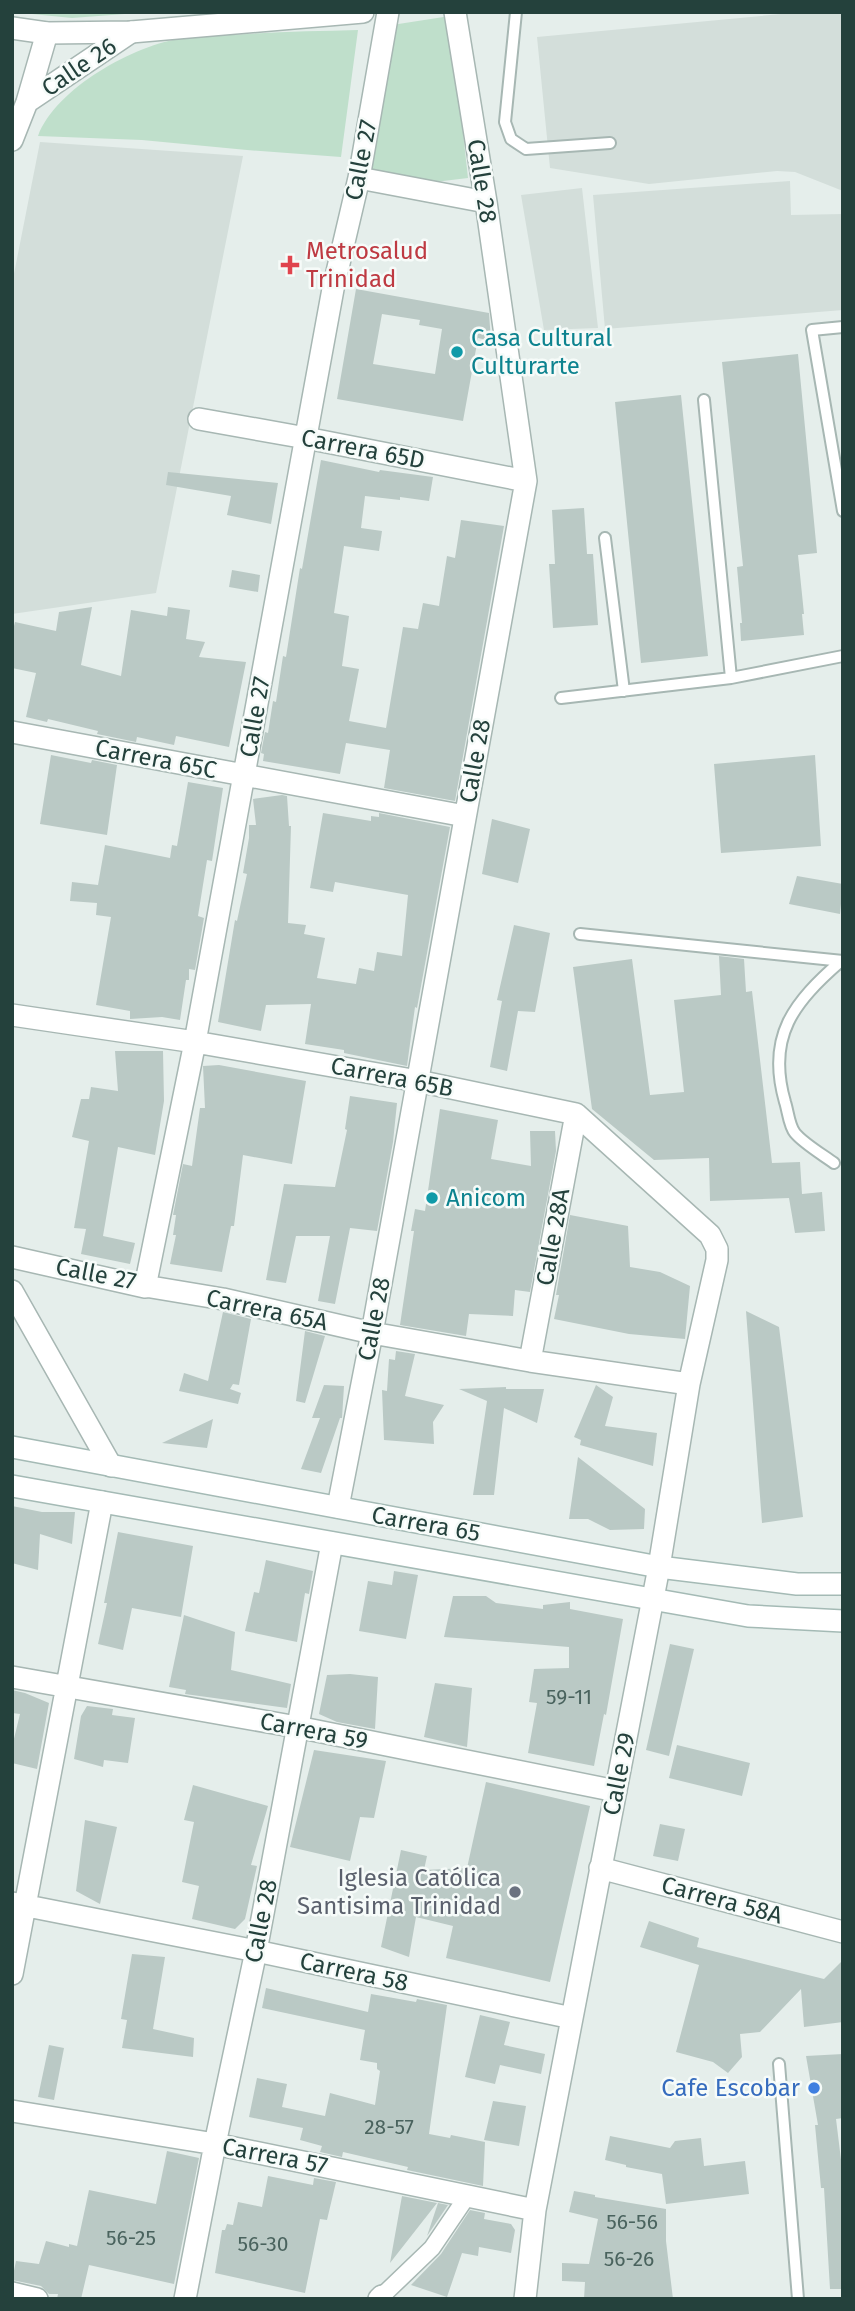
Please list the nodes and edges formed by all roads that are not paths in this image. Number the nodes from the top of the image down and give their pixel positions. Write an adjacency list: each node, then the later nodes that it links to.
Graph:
1 (363, 12): 6 (street)
2 (388, 12): 11 (street, Calle 27)
3 (455, 12): 12 (street, Calle 28)
4 (516, 12): 10 (lane)
5 (12, 28): 7 (street)
6 (131, 32): 7 (street); 8 (street, Calle 26)
7 (47, 33): 8 (street, Calle 26)
8 (27, 102): 9 (street, Calle 26)
9 (13, 136)
10 (610, 143)
11 (359, 178): 12 (street); 16 (street, Calle 27)
12 (486, 202): 17 (street, Calle 28)
13 (843, 327): 18 (lane)
14 (704, 400): 21 (lane)
15 (199, 419): 16 (street, Carrera 65D)
16 (306, 438): 17 (street, Carrera 65D); 25 (street, Calle 27)
17 (526, 481): 26 (street, Calle 28)
18 (843, 511)
19 (605, 538): 22 (lane)
20 (843, 656): 21 (lane)
21 (732, 678): 22 (lane)
22 (624, 691): 23 (lane)
23 (561, 698)
24 (12, 732): 25 (street, Carrera 65C)
25 (244, 776): 26 (street, Carrera 65C); 30 (street, Calle 27)
26 (465, 816): 31 (street, Calle 28)
27 (580, 934): 28 (lane)
28 (842, 961): 33 (lane)
29 (12, 1015): 30 (street, Carrera 65B)
30 (195, 1042): 31 (street, Carrera 65B); 35 (street, Calle 27)
31 (418, 1081): 32 (street, Carrera 65B); 37 (street, Calle 28)
32 (576, 1114): 38 (street, Calle 28A); 39 (street, Calle 29)
33 (834, 1163)
34 (12, 1257): 35 (street, Carrera 65A)
35 (145, 1287): 37 (street, Carrera 65A)
36 (12, 1292): 41 (street)
37 (372, 1333): 38 (street, Carrera 65A); 44 (street, Calle 28)
38 (530, 1361): 39 (street, Carrera 65A)
39 (689, 1384): 46 (street, Calle 29)
40 (12, 1447): 41 (street, Carrera 65)
41 (111, 1466): 44 (street, Carrera 65)
42 (12, 1486): 43 (street, Carrera 65)
43 (102, 1502): 45 (street, Carrera 65); 51 (street)
44 (338, 1507): 46 (street, Carrera 65)
45 (332, 1543): 48 (street, Carrera 65); 52 (street, Calle 28)
46 (659, 1567): 47 (street, Carrera 65); 48 (street, Calle 29)
47 (843, 1584)
48 (652, 1599): 49 (street, Carrera 65); 53 (street, Calle 29)
49 (843, 1621)
50 (12, 1677): 51 (street, Carrera 59)
51 (68, 1688): 52 (street, Carrera 59); 55 (street)
52 (297, 1727): 53 (street, Carrera 59); 57 (street, Calle 28)
53 (615, 1791): 54 (street, Calle 29)
54 (600, 1868): 56 (street, Carrera 58A); 59 (street, Calle 29)
55 (18, 1904): 57 (street, Carrera 58); 58 (street)
56 (843, 1933)
57 (256, 1951): 59 (street, Carrera 58); 62 (street, Calle 28)
58 (12, 1974)
59 (572, 2018): 64 (street, Calle 29)
60 (779, 2064): 70 (lane)
61 (12, 2111): 62 (street, Carrera 57)
62 (215, 2144): 63 (street, Carrera 57); 68 (street, Calle 28)
63 (468, 2195): 64 (street, Carrera 57); 66 (street)
64 (535, 2210): 69 (street, Calle 29)
65 (12, 2293): 67 (street)
66 (381, 2297)
67 (37, 2299)
68 (185, 2299)
69 (525, 2299)
70 (798, 2299)

